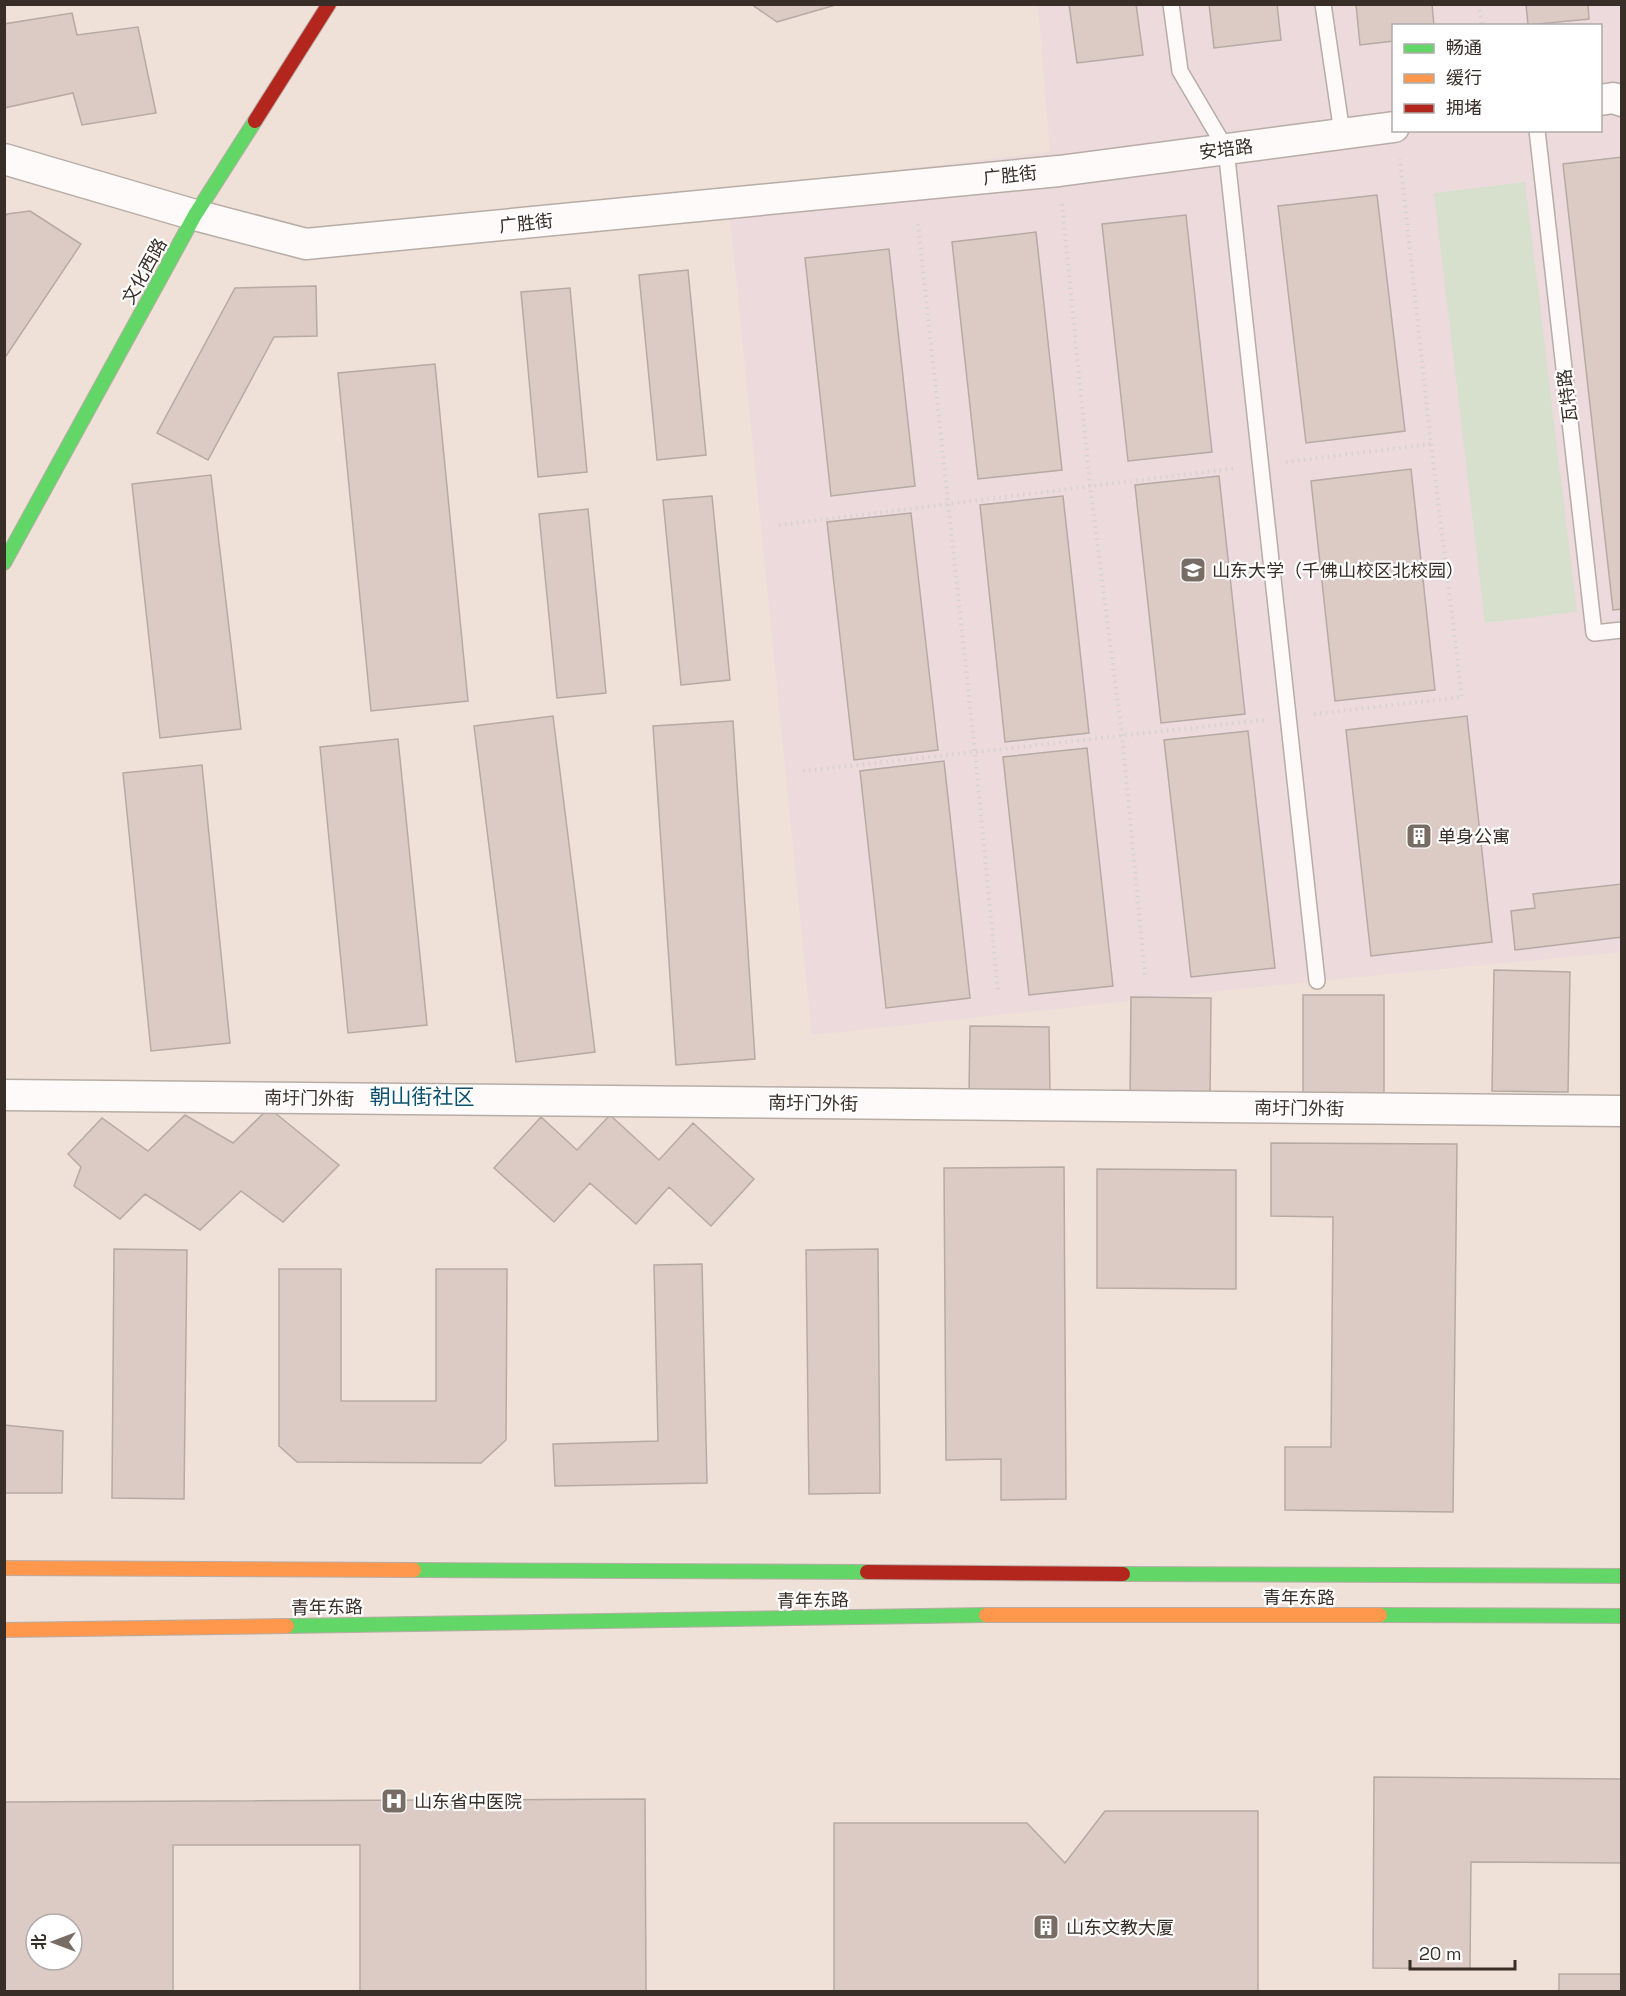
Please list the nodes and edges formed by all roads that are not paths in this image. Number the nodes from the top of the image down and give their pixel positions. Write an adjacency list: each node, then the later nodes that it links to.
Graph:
1 (329, 4): 12 (main road, 文化西路)
2 (1171, 4): 9 (lane)
3 (1323, 4): 7 (lane)
4 (1602, 100): 5 (street)
5 (1622, 101)
6 (1537, 132): 14 (lane, 瓦特路)
7 (1342, 134): 8 (street, 安培路); 9 (street, 安培路)
8 (1396, 140)
9 (1226, 149): 11 (street, 安培路); 15 (lane)
10 (4, 159): 12 (street, 广胜街)
11 (1059, 171): 12 (street, 广胜街)
12 (195, 215): 13 (main road, 文化西路)
13 (4, 563)
14 (1622, 630)
15 (1317, 981)
16 (4, 1095): 17 (street, 南圩门外街)
17 (1622, 1111)
18 (4, 1568): 19 (main road, 青年东路)
19 (1622, 1576)
20 (1622, 1616): 21 (main road, 青年东路)
21 (4, 1630)

